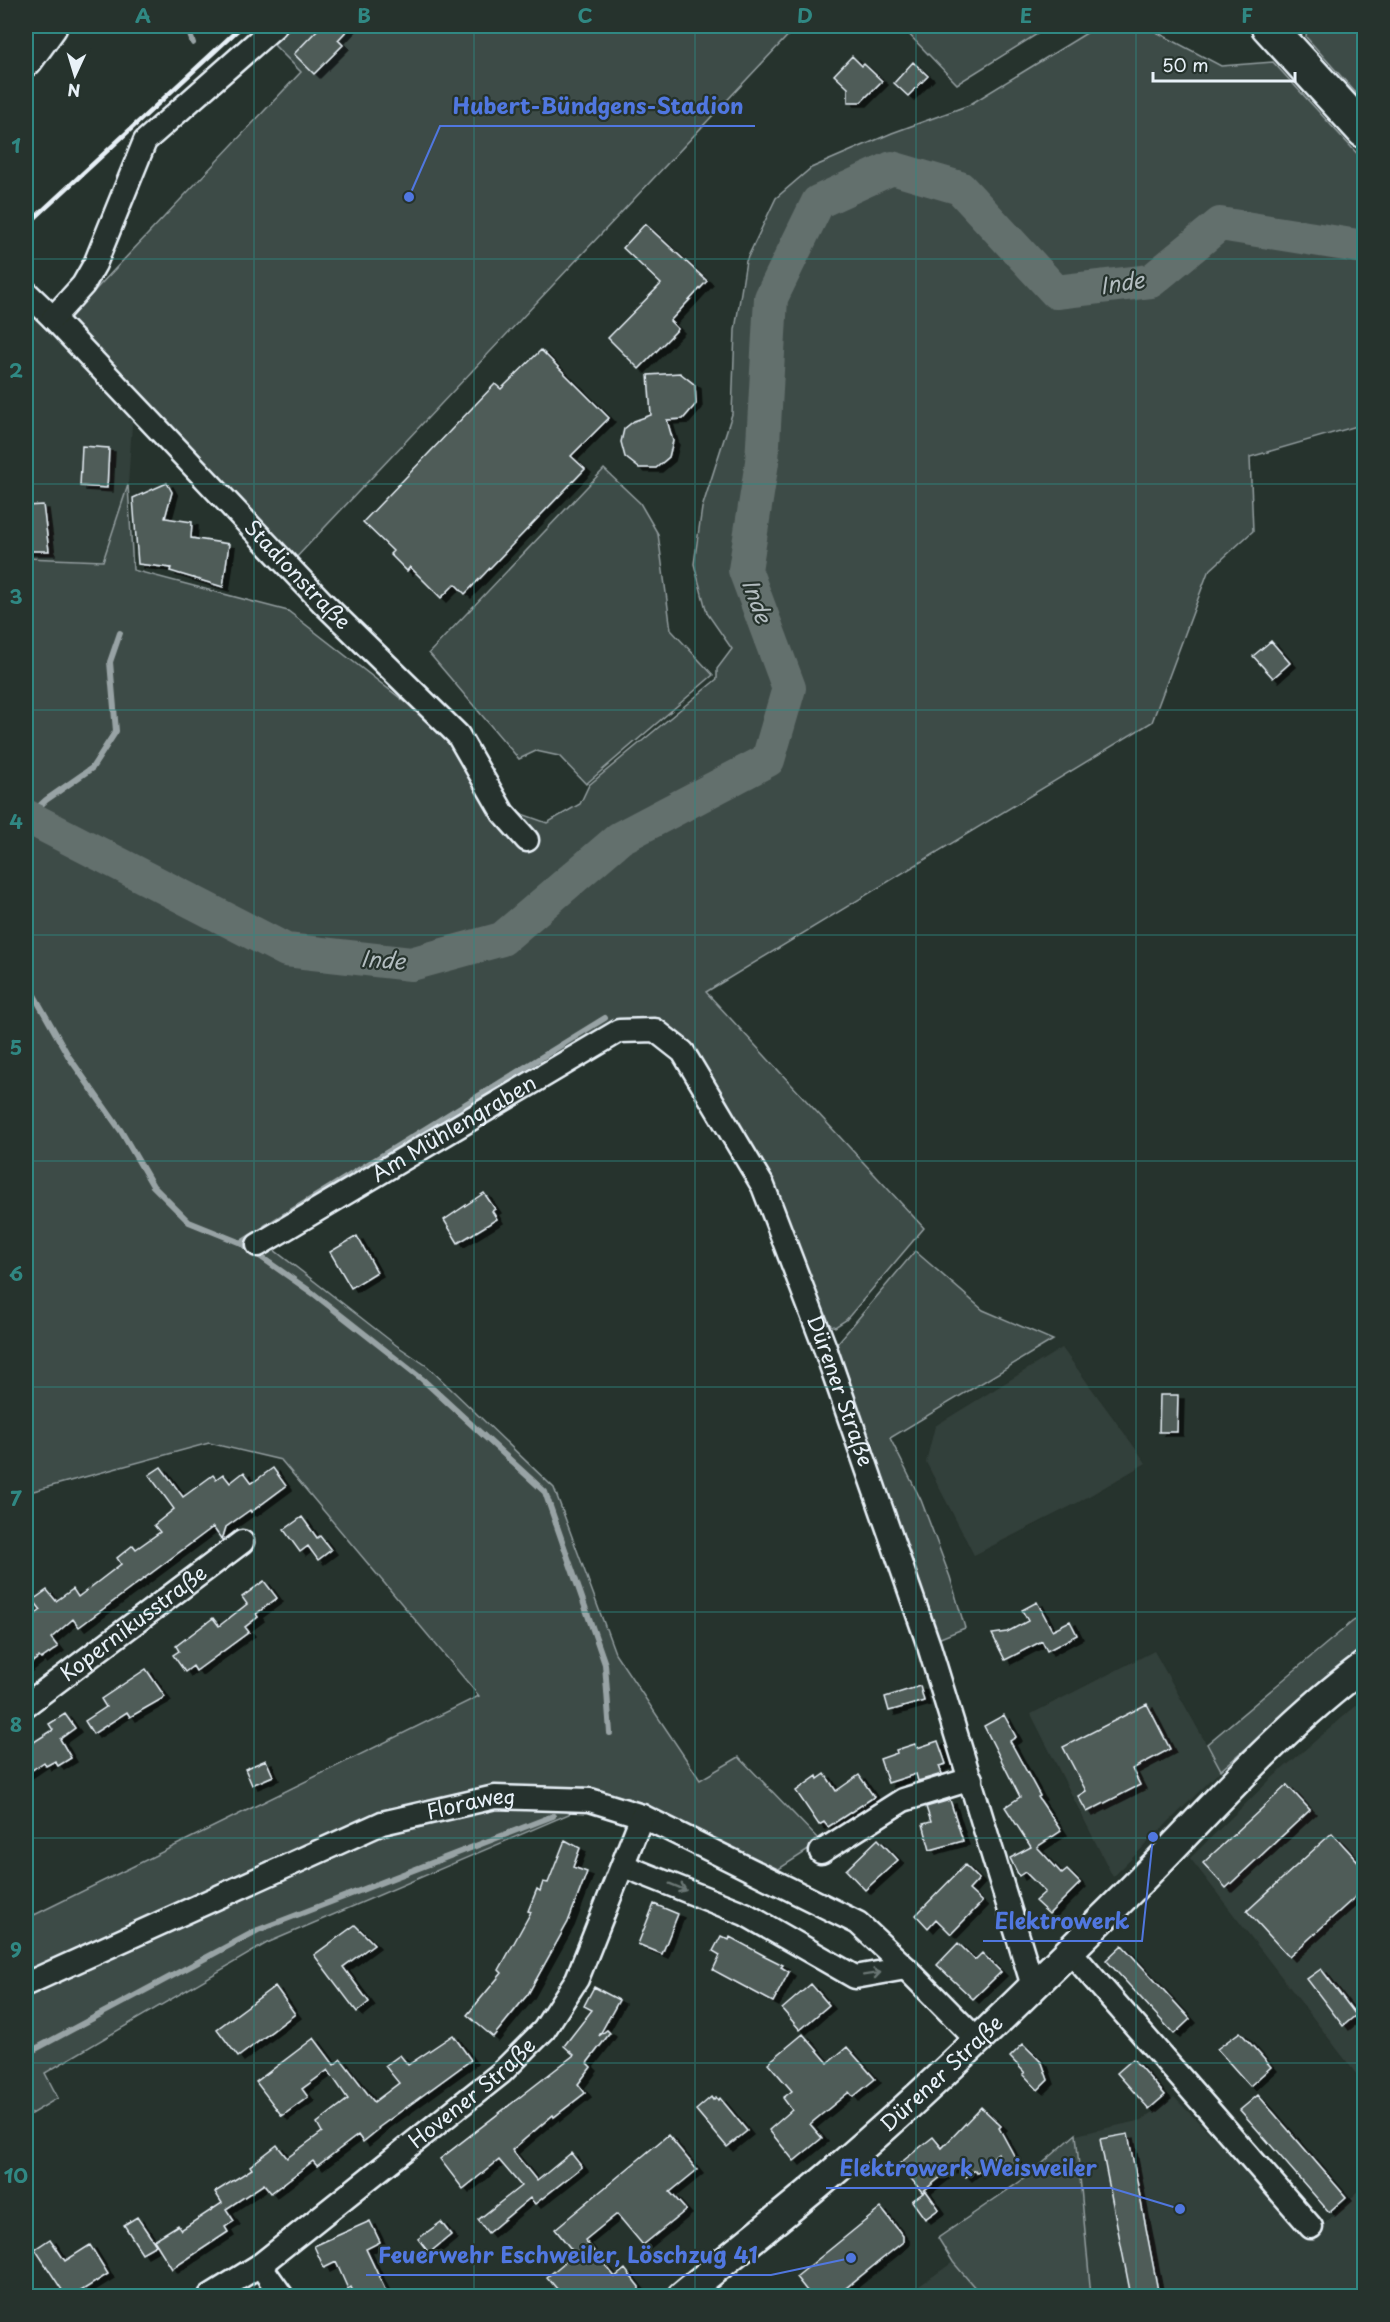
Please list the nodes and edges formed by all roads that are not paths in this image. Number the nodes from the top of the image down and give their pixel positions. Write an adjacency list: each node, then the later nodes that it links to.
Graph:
1 (50, 26): 4 (main road)
2 (275, 26): 7 (street)
3 (1268, 26): 5 (main road)
4 (26, 59)
5 (1365, 131)
6 (26, 292): 7 (street, Stadionstraße)
7 (53, 318): 8 (street, Stadionstraße)
8 (527, 840)
9 (655, 1030): 10 (street, Am Mühlengraben); 14 (street, Dürener Straße)
10 (258, 1245)
11 (242, 1542): 13 (street, Kopernikusstraße)
12 (1365, 1666): 18 (street, Dürener Straße)
13 (26, 1705)
14 (971, 1779): 16 (street); 21 (street, Dürener Straße)
15 (642, 1816): 17 (street, Hovener Straße); 19 (street, Floraweg); 20 (street, Floraweg)
16 (821, 1852)
17 (624, 1866): 19 (street, one-way to 19); 24 (street, Hovener Straße)
18 (1069, 1950): 21 (street, Dürener Straße); 23 (street)
19 (906, 1968): 22 (street, Floraweg)
20 (26, 1984)
21 (1034, 1986): 22 (street, Dürener Straße)
22 (977, 2040): 27 (street, Dürener Straße)
23 (1311, 2227)
24 (260, 2265): 25 (street, Hovener Straße); 26 (street)
25 (210, 2296)
26 (282, 2296)
27 (682, 2296)

